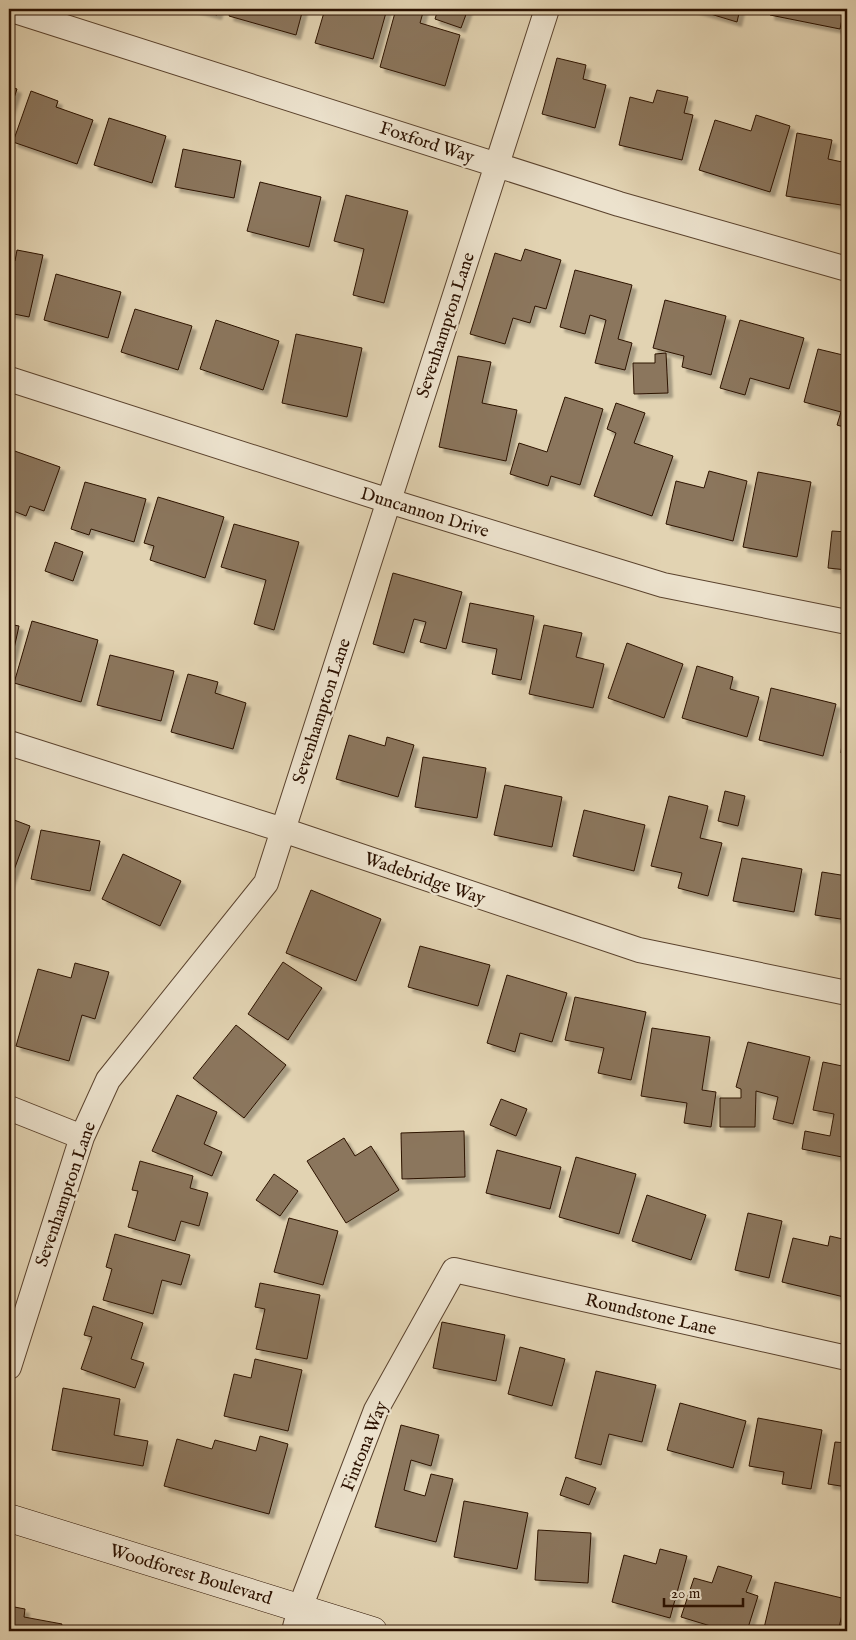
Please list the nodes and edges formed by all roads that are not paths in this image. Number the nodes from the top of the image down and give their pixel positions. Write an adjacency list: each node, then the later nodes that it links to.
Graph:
1 (9, 9): 3 (street, Foxford Way)
2 (547, 9): 3 (street, Sevenhampton Lane)
3 (496, 164): 4 (street, Foxford Way); 6 (street, Sevenhampton Lane)
4 (847, 269)
5 (9, 379): 6 (street, Duncannon Drive)
6 (389, 501): 7 (street, Duncannon Drive); 9 (street, Sevenhampton Lane)
7 (847, 622)
8 (9, 743): 9 (street, Wadebridge Way)
9 (282, 830): 10 (street, Wadebridge Way); 12 (street, Sevenhampton Lane)
10 (847, 993)
11 (9, 1108): 12 (street)
12 (82, 1137): 15 (street, Sevenhampton Lane)
13 (454, 1270): 14 (street, Roundstone Lane); 17 (street, Fintona Way)
14 (847, 1358)
15 (9, 1367)
16 (9, 1518): 17 (main road, Woodforest Boulevard)
17 (297, 1619): 18 (main road, Woodforest Boulevard)
18 (373, 1631)

